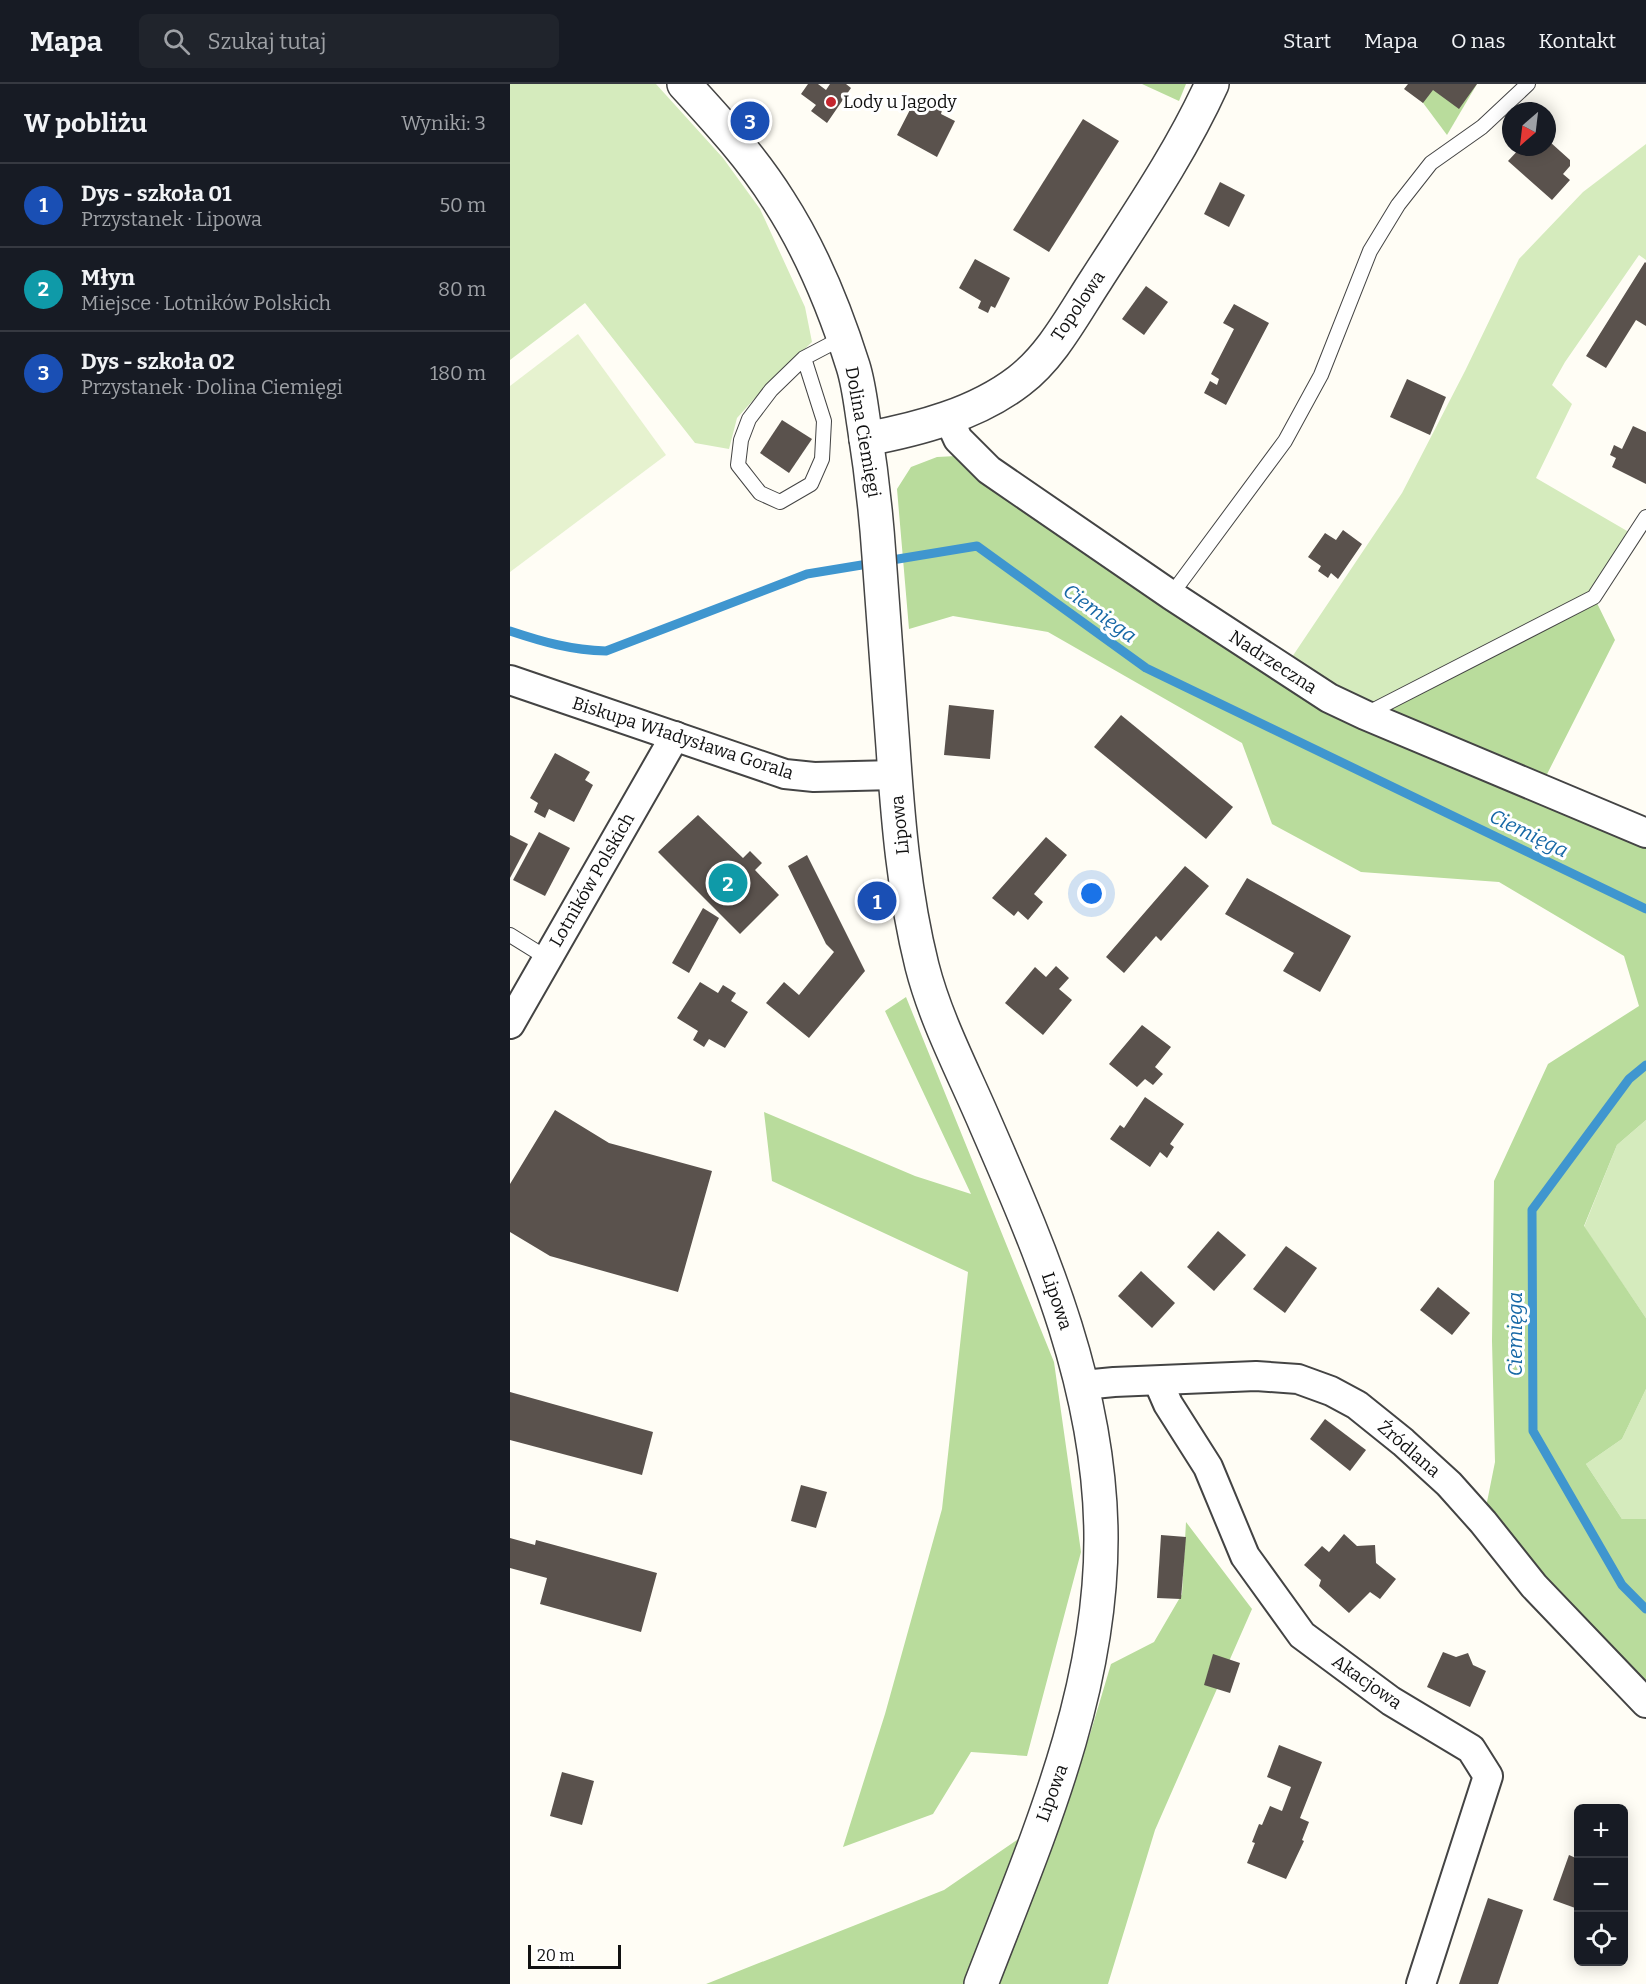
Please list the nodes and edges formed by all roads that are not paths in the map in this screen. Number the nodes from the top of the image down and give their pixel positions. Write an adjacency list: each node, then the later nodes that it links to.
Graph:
1 (684, 84): 4 (street, Dolina Ciemięgi)
2 (1212, 84): 6 (street, Topolowa)
3 (1528, 84): 9 (lane)
4 (844, 337): 5 (lane); 7 (street, Dolina Ciemięgi)
5 (804, 358): 5 (lane)
6 (948, 417): 7 (street, Topolowa); 9 (street, Nadrzeczna)
7 (867, 439): 10 (street, Dolina Ciemięgi)
8 (1646, 517): 12 (lane)
9 (1171, 595): 12 (street, Nadrzeczna)
10 (884, 622): 14 (street, Lipowa)
11 (510, 680): 13 (street, Biskupa Władysława Gorala)
12 (1365, 715): 15 (street, Nadrzeczna)
13 (675, 736): 14 (street, Biskupa Władysława Gorala); 17 (street, Lotników Polskich)
14 (895, 775): 20 (street, Lipowa)
15 (1646, 833)
16 (510, 935): 17 (lane)
17 (547, 958): 18 (street, Lotników Polskich)
18 (510, 1024)
19 (1158, 1381): 20 (street, Źródlana); 21 (street, Źródlana); 23 (street, Akacjowa)
20 (1083, 1385): 22 (street, Lipowa)
21 (1646, 1703)
22 (981, 1984)
23 (1421, 1984)

